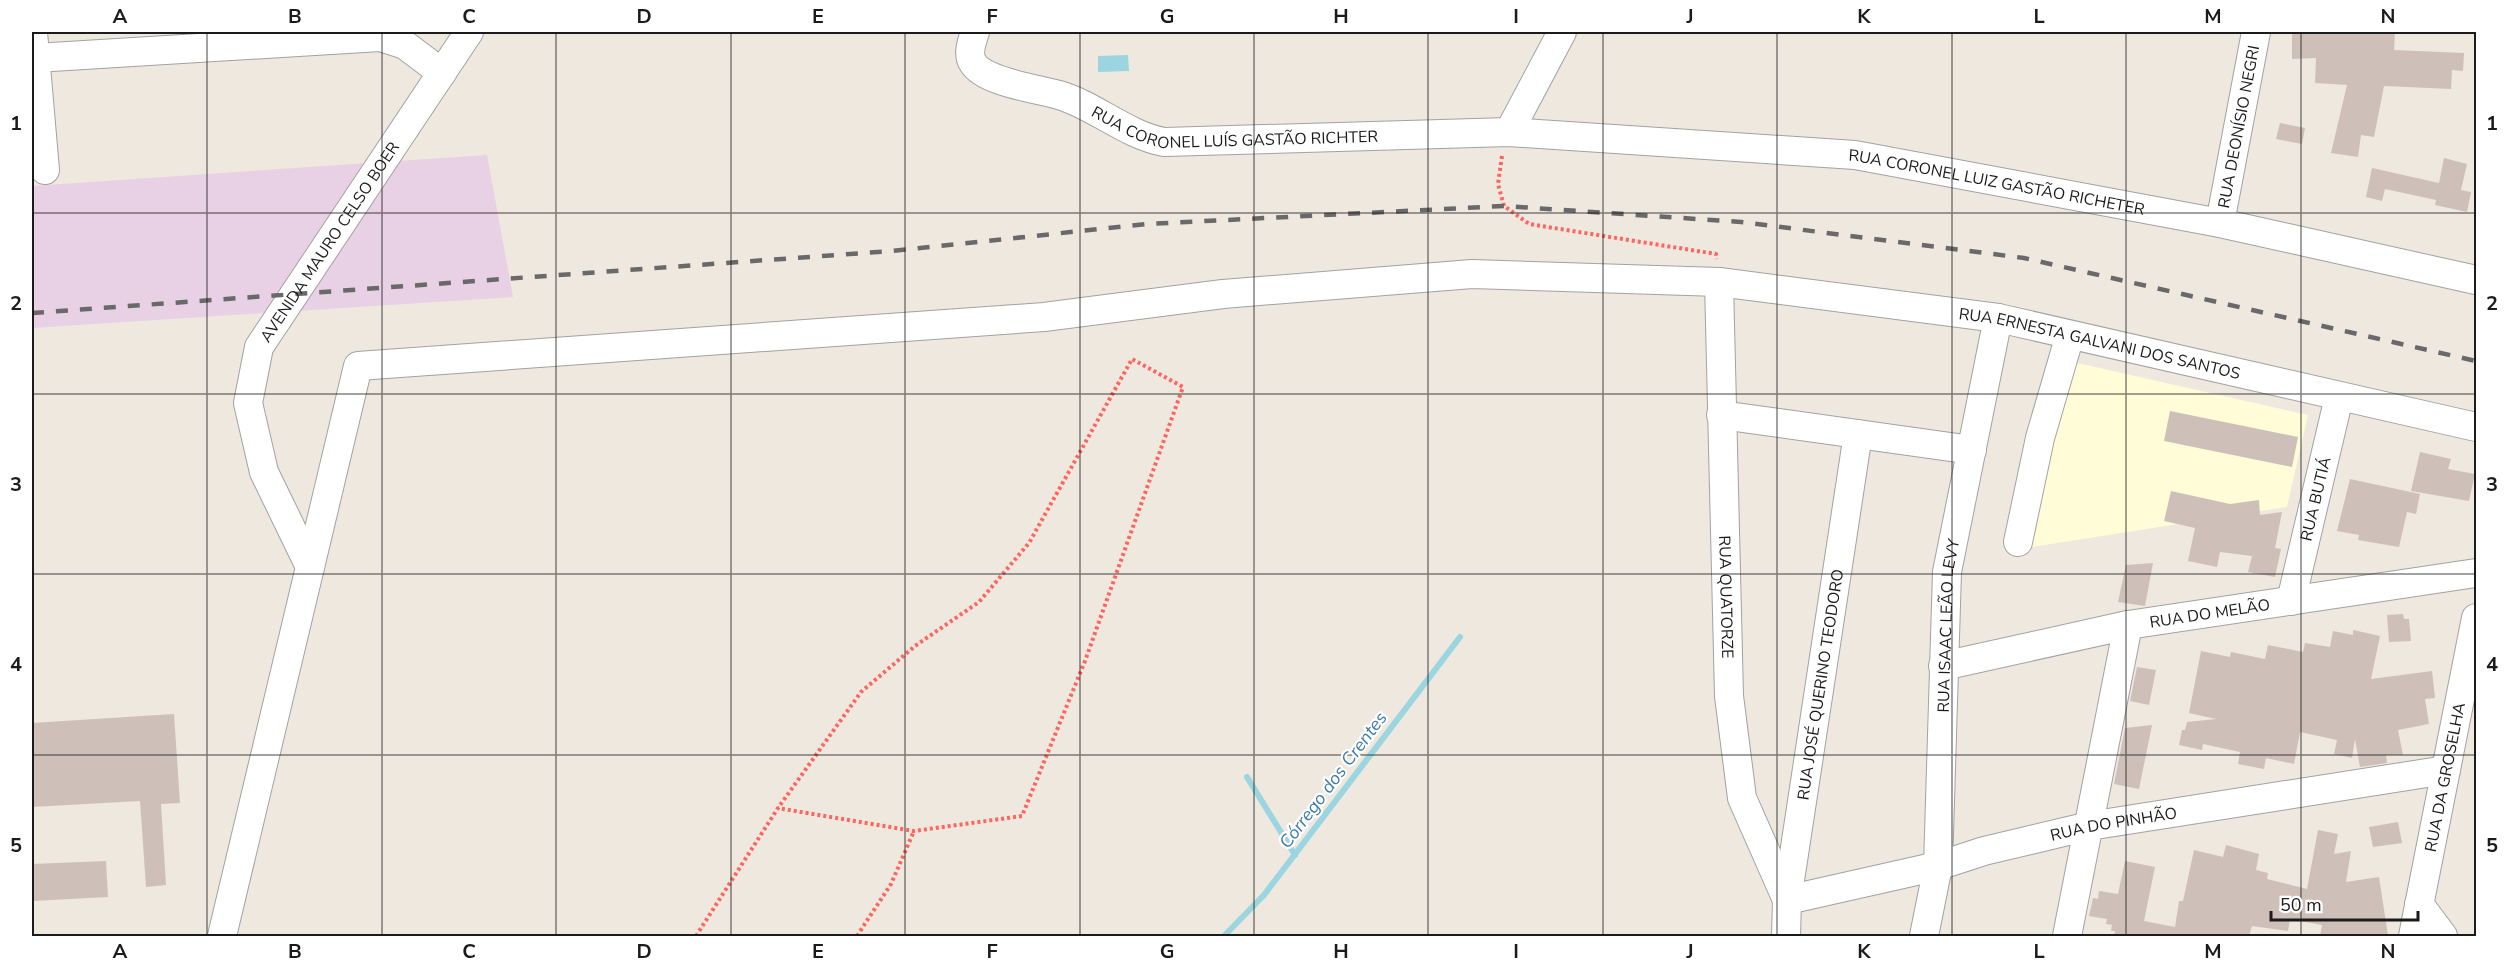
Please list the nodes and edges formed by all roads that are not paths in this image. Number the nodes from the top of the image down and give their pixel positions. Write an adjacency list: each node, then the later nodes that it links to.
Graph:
1 (469, 32): 6 (street, AVENIDA MAURO CELSO BOER)
2 (975, 32): 7 (street, RUA CORONEL LUÍS GASTÃO RICHTER)
3 (1562, 32): 7 (street)
4 (2256, 32): 9 (street, RUA DEONÍSIO NEGRI)
5 (34, 45): 6 (street); 8 (street)
6 (442, 73): 20 (street, AVENIDA MAURO CELSO BOER)
7 (1509, 132): 9 (street, RUA CORONEL LUIZ GASTÃO RICHETER)
8 (45, 170)
9 (2220, 223): 10 (street, RUA CORONEL LUIZ GASTÃO RICHETER)
10 (2476, 280)
11 (1719, 282): 12 (street, RUA ERNESTA GALVANI DOS SANTOS); 15 (street, RUA QUATORZE); 20 (street, RUA ERNESTA GALVANI DOS SANTOS)
12 (1998, 318): 13 (street, RUA ERNESTA GALVANI DOS SANTOS); 18 (street, RUA ISAAC LEÃO LEVY)
13 (2070, 335): 14 (street, RUA ERNESTA GALVANI DOS SANTOS); 19 (street)
14 (2339, 397): 16 (street, RUA ERNESTA GALVANI DOS SANTOS); 22 (street, RUA BUTIÁ)
15 (1721, 416): 17 (street); 29 (street, RUA QUATORZE)
16 (2476, 427)
17 (1858, 434): 18 (street); 29 (street, RUA JOSÉ QUERINO TEODORO)
18 (1972, 450): 25 (street, RUA ISAAC LEÃO LEVY)
19 (2018, 542)
20 (310, 567): 31 (street)
21 (2476, 573): 22 (street, RUA DO MELÃO)
22 (2291, 601): 24 (street, RUA DO MELÃO)
23 (2476, 618): 26 (street, RUA DA GROSELHA)
24 (2127, 625): 25 (street, RUA DO MELÃO); 27 (street)
25 (1943, 666): 28 (street, RUA ISAAC LEÃO LEVY)
26 (2446, 770): 27 (street, RUA DO PINHÃO); 30 (street, RUA DA GROSELHA)
27 (2089, 826): 28 (street, RUA DO PINHÃO); 34 (street)
28 (1938, 866): 29 (street, RUA DO PINHÃO); 33 (street, RUA ISAAC LEÃO LEVY)
29 (1787, 900): 32 (street, RUA JOSÉ QUERINO TEODORO)
30 (2420, 904): 35 (street, RUA DA GROSELHA); 36 (street)
31 (222, 936)
32 (1786, 936)
33 (1924, 936)
34 (2067, 936)
35 (2413, 936)
36 (2443, 936)

